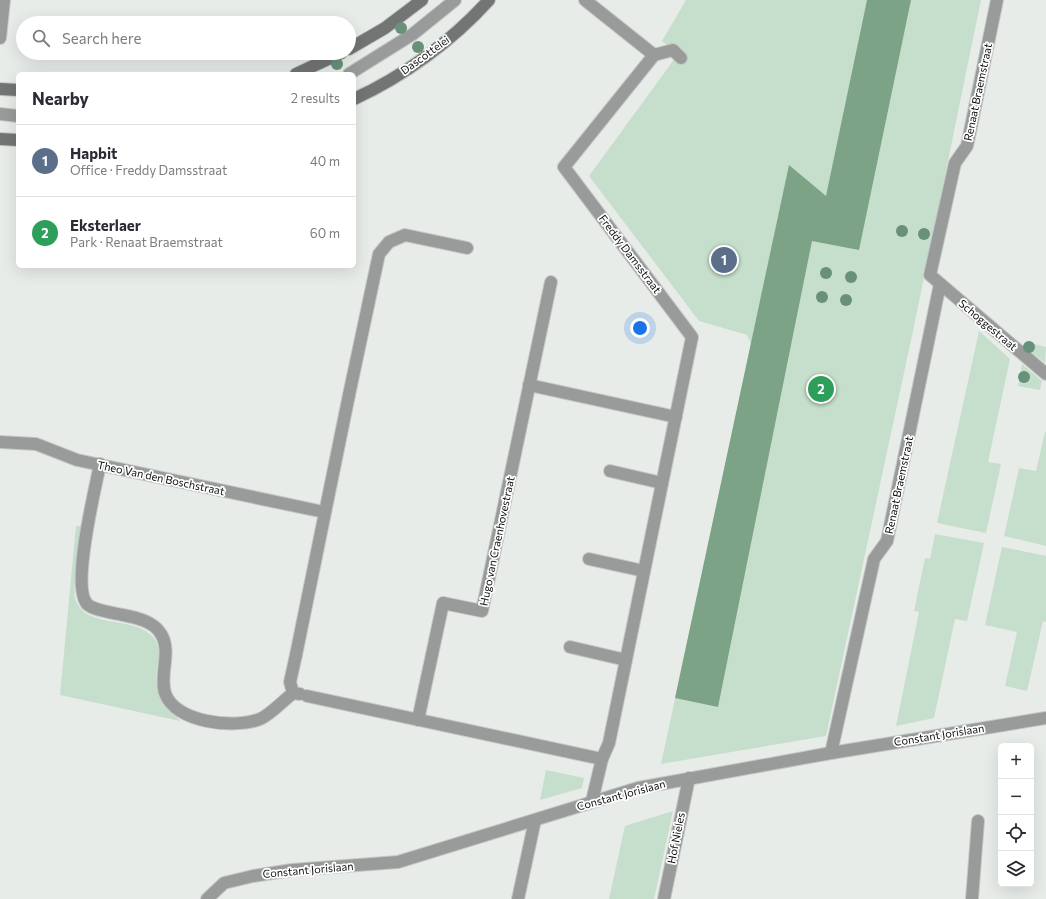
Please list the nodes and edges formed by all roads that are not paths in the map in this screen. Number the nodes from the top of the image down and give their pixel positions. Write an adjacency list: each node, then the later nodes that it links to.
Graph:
1 (4, 0): 7 (street)
2 (422, 0): 8 (street)
3 (455, 0): 13 (street)
4 (489, 0): 16 (street, Dascottelei)
5 (585, 0): 9 (street)
6 (997, 0): 22 (street, Renaat Braemstraat)
7 (0, 38)
8 (356, 45)
9 (654, 55): 10 (street); 27 (street, Freddy Damsstraat)
10 (681, 58)
11 (326, 60): 12 (street)
12 (300, 72)
13 (352, 72)
14 (0, 89): 15 (street)
15 (16, 90)
16 (356, 98)
17 (0, 114): 18 (street)
18 (16, 116)
19 (0, 139): 20 (street)
20 (16, 140)
21 (467, 248): 32 (street)
22 (930, 275): 24 (street, Schoggestraat)
23 (551, 282): 26 (street, Hugo van Craenhovestraat)
24 (940, 284): 25 (street, Schoggestraat); 40 (street, Renaat Braemstraat)
25 (1046, 374)
26 (529, 385): 27 (street); 39 (street, Hugo van Craenhovestraat)
27 (676, 417): 31 (street, Freddy Damsstraat)
28 (0, 442): 29 (street, Theo Van den Boschstraat)
29 (100, 464): 32 (street, Theo Van den Boschstraat); 37 (street)
30 (610, 470): 31 (street)
31 (662, 483): 34 (street, Freddy Damsstraat)
32 (324, 512): 37 (street)
33 (590, 559): 34 (street)
34 (644, 571): 36 (street, Freddy Damsstraat)
35 (570, 647): 36 (street)
36 (626, 660): 41 (street, Freddy Damsstraat)
37 (293, 693): 39 (street)
38 (1046, 718): 40 (street, Constant Jorislaan)
39 (418, 720): 41 (street)
40 (832, 753): 42 (street, Constant Jorislaan)
41 (602, 759): 43 (street)
42 (689, 778): 43 (street, Constant Jorislaan); 48 (street, Hof Nieles)
43 (592, 801): 44 (street, Constant Jorislaan)
44 (535, 820): 46 (street, Constant Jorislaan); 47 (street)
45 (978, 821): 49 (street)
46 (207, 899)
47 (518, 899)
48 (664, 899)
49 (972, 899)

